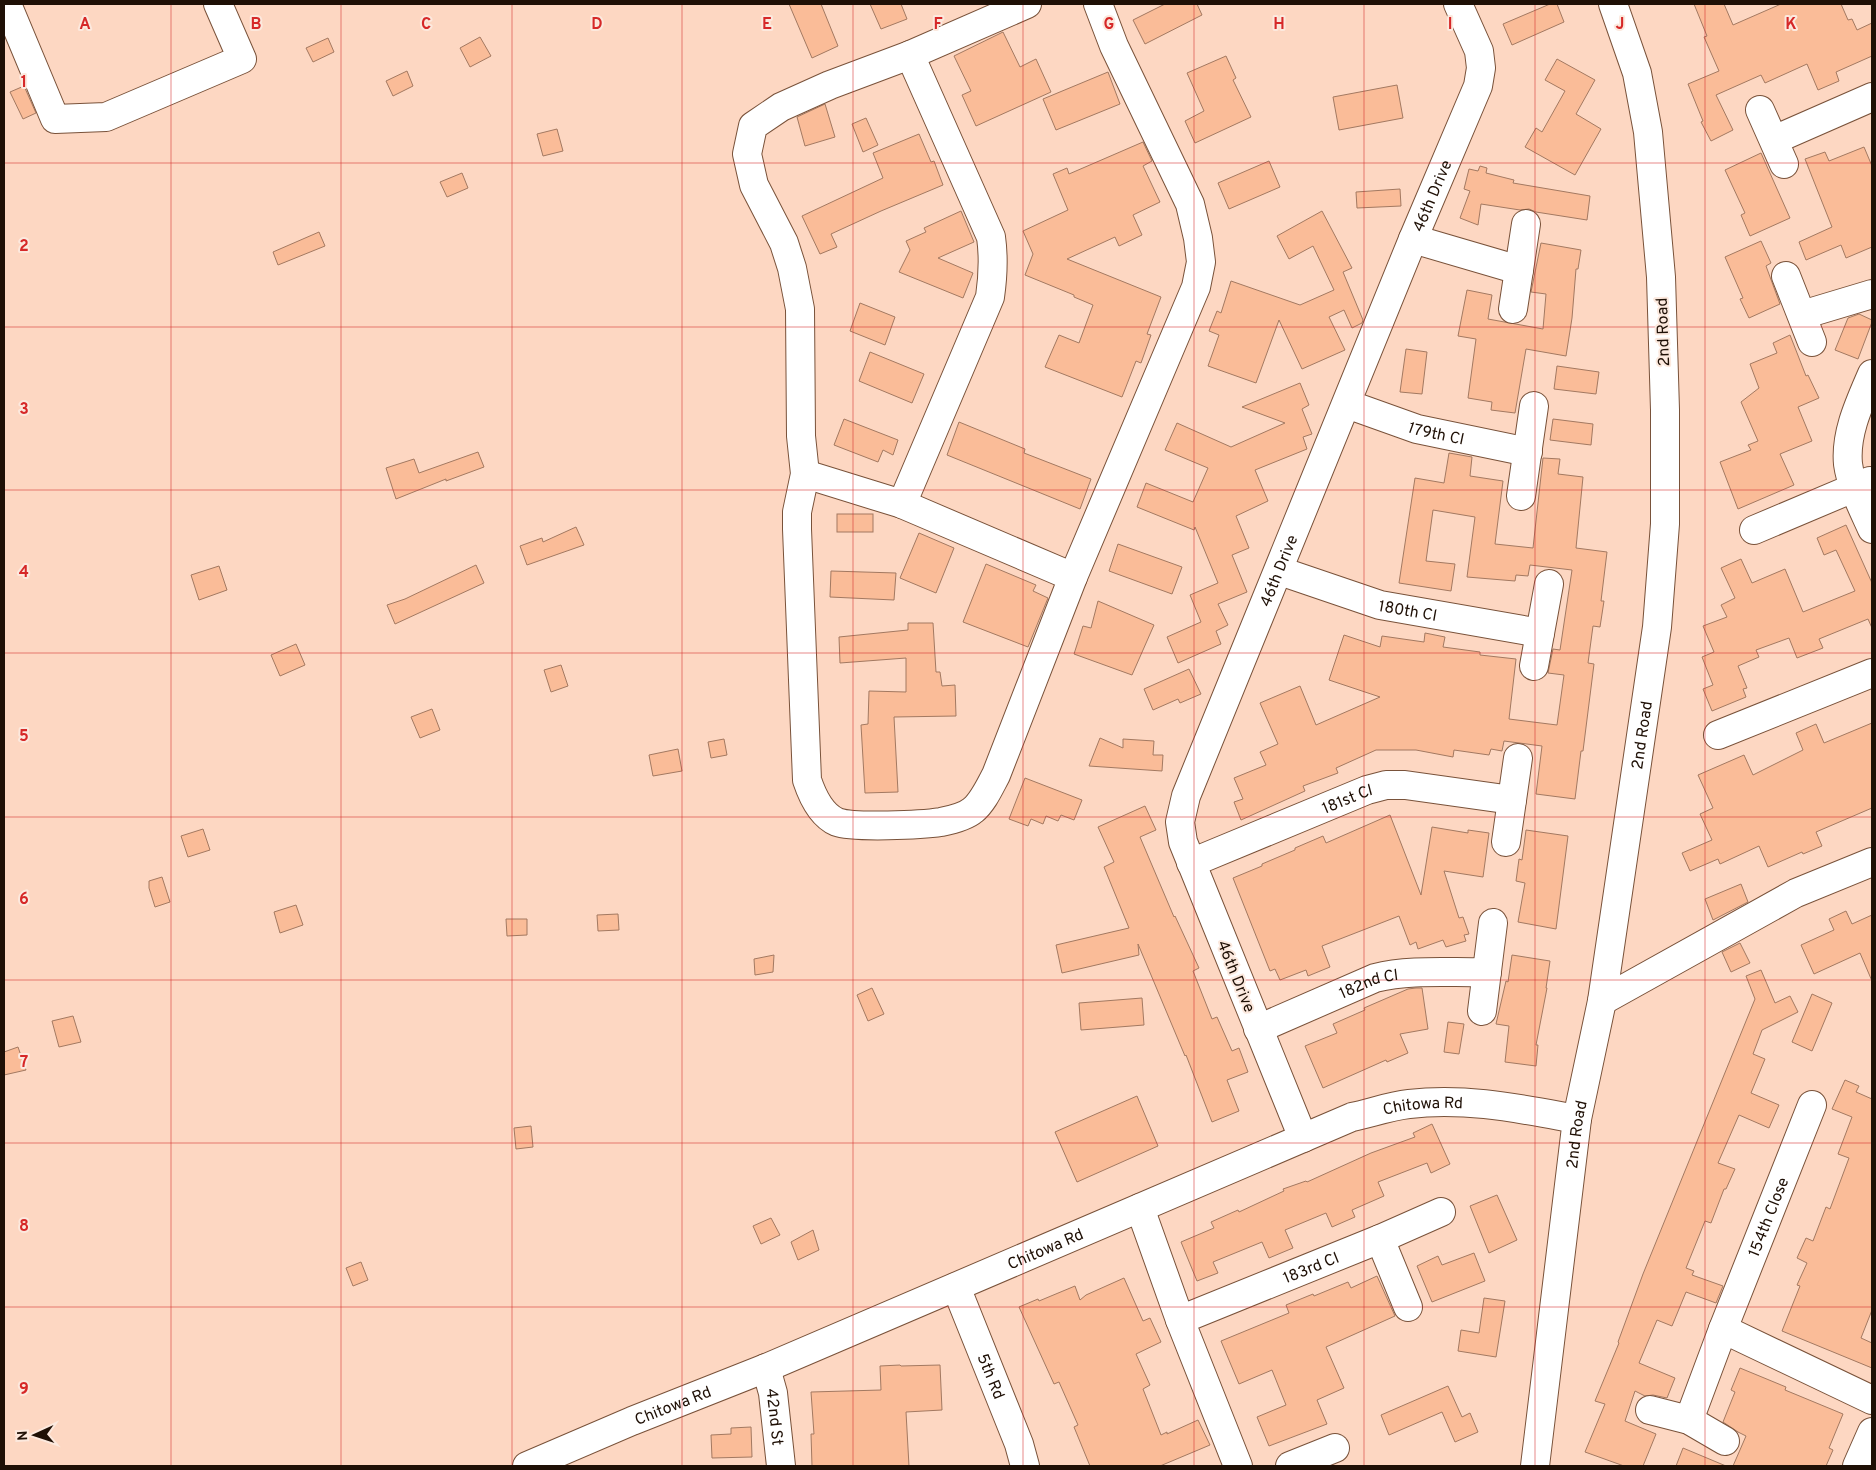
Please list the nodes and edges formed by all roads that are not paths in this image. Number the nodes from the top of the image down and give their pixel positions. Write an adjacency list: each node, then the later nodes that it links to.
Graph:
1 (7, 4): 2 (street)
2 (218, 4)
3 (1027, 4): 7 (street)
4 (1098, 4): 31 (street)
5 (1458, 4): 13 (street, 46th Drive)
6 (1613, 4): 44 (street, 2nd Road)
7 (910, 55): 24 (street); 27 (street)
8 (1872, 97): 10 (street)
9 (1760, 110): 10 (street)
10 (1774, 140): 11 (street)
11 (1784, 164)
12 (1526, 224): 14 (street)
13 (1413, 239): 14 (street); 21 (street, 46th Drive)
14 (1519, 270): 17 (street)
15 (1786, 276): 18 (street)
16 (1872, 294): 18 (street)
17 (1512, 309)
18 (1802, 315): 19 (street)
19 (1812, 342)
20 (1872, 374): 25 (street)
21 (1347, 404): 23 (street, 179th Cl); 30 (street, 46th Drive)
22 (1534, 406): 23 (street)
23 (1528, 452): 26 (street)
24 (805, 474): 27 (street); 31 (street)
25 (1863, 484): 28 (street); 29 (street)
26 (1521, 496)
27 (902, 504): 31 (street)
28 (1872, 529)
29 (1754, 530)
30 (1280, 571): 33 (street, 180th Cl); 41 (street, 46th Drive)
31 (1073, 577)
32 (1549, 584): 33 (street)
33 (1540, 633): 34 (street)
34 (1534, 666)
35 (1872, 673): 36 (street)
36 (1718, 735)
37 (1518, 758): 38 (street)
38 (1512, 800): 39 (street); 41 (street, 181st Cl)
39 (1506, 842)
40 (1872, 862): 44 (street)
41 (1191, 863): 46 (street, 46th Drive)
42 (1493, 924): 43 (street)
43 (1487, 972): 45 (street); 46 (street, 182nd Cl)
44 (1602, 1000): 48 (street, 2nd Road)
45 (1482, 1011)
46 (1258, 1029): 49 (street, 46th Drive)
47 (1812, 1105): 56 (street, 154th Close)
48 (1577, 1119): 49 (street, Chitowa Rd); 69 (street, 2nd Road)
49 (1304, 1138): 50 (street, Chitowa Rd)
50 (1140, 1208): 53 (street, Chitowa Rd); 55 (street)
51 (1440, 1212): 52 (street, 183rd Cl)
52 (1380, 1239): 54 (street); 55 (street, 183rd Cl)
53 (956, 1287): 57 (street, Chitowa Rd); 66 (street, 5th Rd)
54 (1408, 1307)
55 (1180, 1320): 67 (street)
56 (1723, 1328): 58 (street); 60 (street, 154th Close)
57 (766, 1368): 64 (street, Chitowa Rd); 65 (street, 42nd St)
58 (1872, 1400)
59 (1650, 1410): 60 (street)
60 (1689, 1420): 62 (street)
61 (1872, 1432): 70 (street)
62 (1725, 1441)
63 (1335, 1448): 68 (street)
64 (527, 1466)
65 (781, 1466)
66 (1025, 1466)
67 (1238, 1466)
68 (1290, 1466)
69 (1535, 1466)
70 (1858, 1466)

